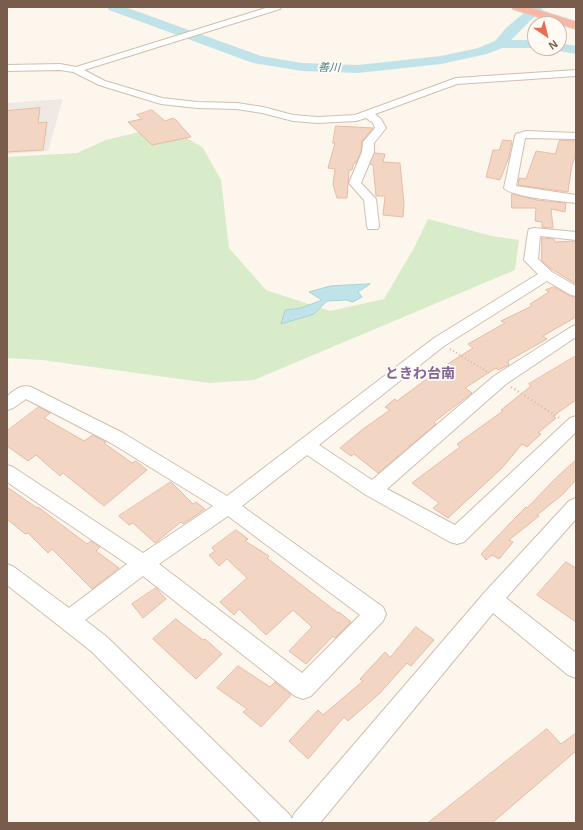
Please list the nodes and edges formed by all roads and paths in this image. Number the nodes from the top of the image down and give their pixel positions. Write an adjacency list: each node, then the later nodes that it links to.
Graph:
1 (277, 7): 7 (street)
2 (517, 7): 5 (highway)
3 (532, 7): 4 (highway)
4 (576, 22)
5 (576, 26)
6 (7, 68): 7 (street)
7 (76, 70): 9 (street)
8 (576, 73): 9 (street)
9 (368, 114): 12 (street)
10 (576, 136): 11 (street)
11 (576, 199)
12 (372, 226)
13 (576, 236): 14 (street)
14 (547, 275): 15 (street); 19 (street)
15 (576, 292)
16 (576, 330): 21 (street)
17 (7, 404): 22 (street)
18 (575, 425): 21 (street)
19 (306, 445): 21 (street); 22 (street)
20 (7, 472): 24 (street)
21 (373, 490)
22 (228, 506): 24 (street); 24 (street)
23 (576, 506): 26 (street)
24 (143, 564): 27 (street)
25 (7, 573): 27 (street)
26 (492, 599): 28 (street); 30 (street)
27 (68, 621): 29 (street)
28 (576, 667)
29 (280, 823)
30 (303, 823)

